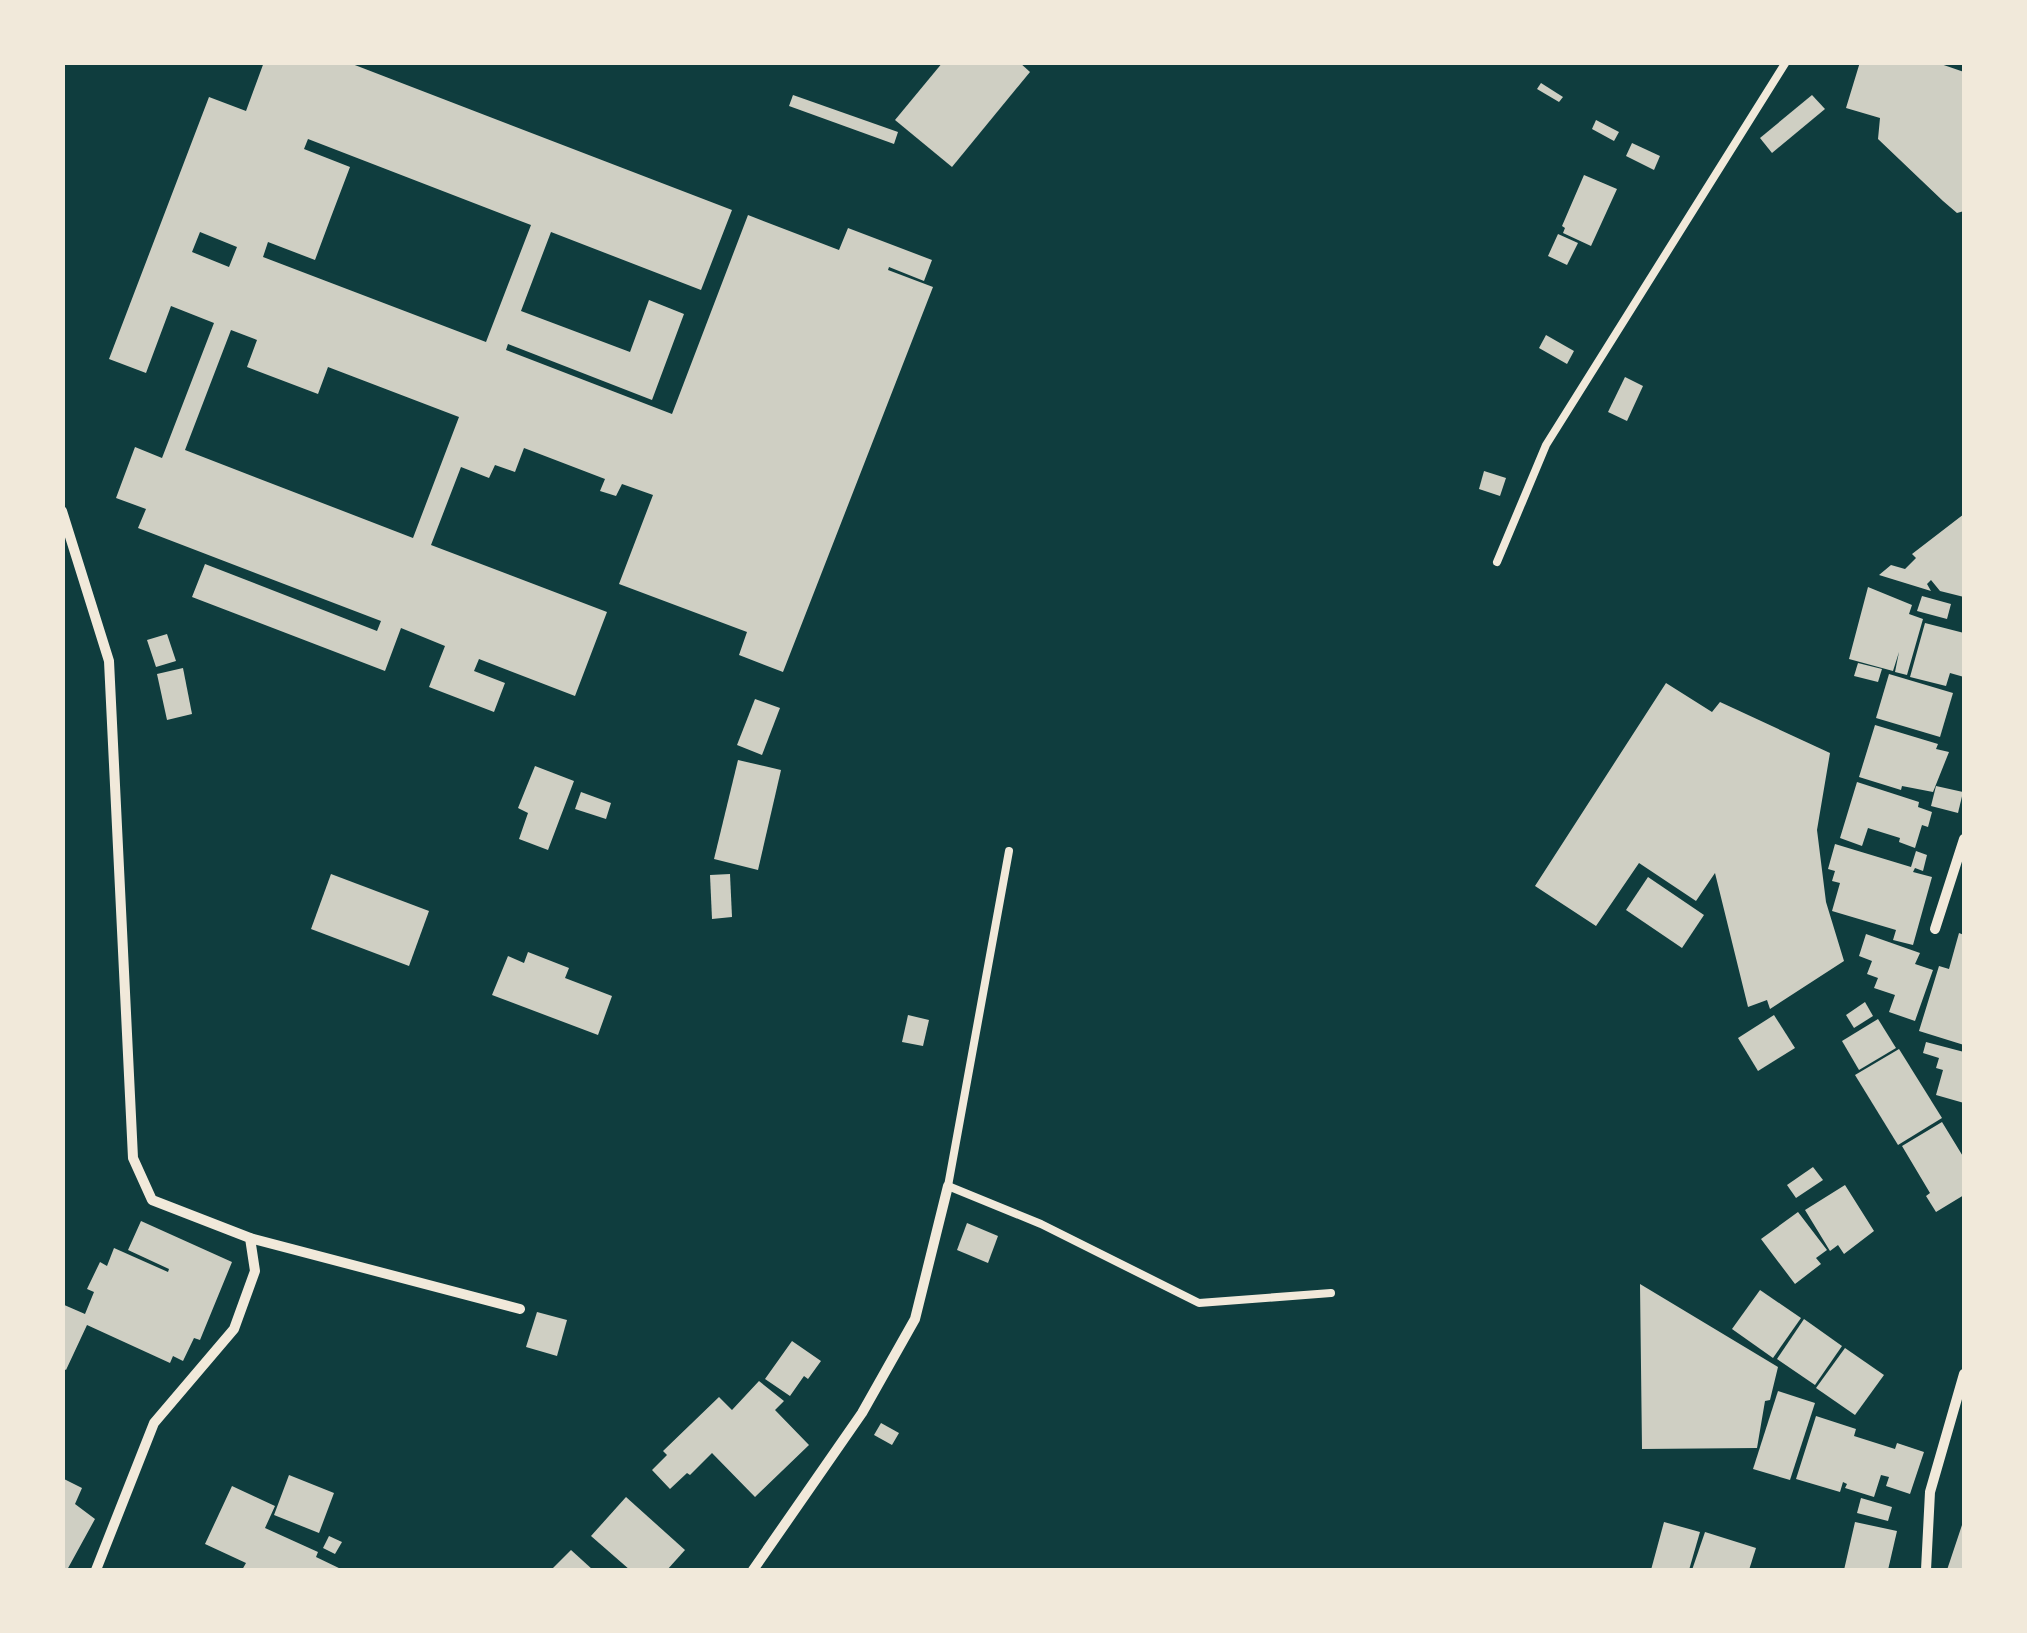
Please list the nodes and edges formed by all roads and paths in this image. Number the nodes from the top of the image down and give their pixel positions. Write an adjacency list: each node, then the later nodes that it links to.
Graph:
1 (1786, 62): 3 (lane)
2 (62, 511): 9 (street)
3 (1496, 562)
4 (1964, 839): 6 (street)
5 (1009, 851): 8 (lane)
6 (1959, 876): 7 (street)
7 (1935, 928)
8 (948, 1186): 10 (lane); 14 (street)
9 (250, 1238): 11 (street); 13 (street)
10 (1331, 1293)
11 (520, 1309)
12 (1964, 1374): 15 (street)
13 (96, 1570)
14 (753, 1570)
15 (1926, 1570)

